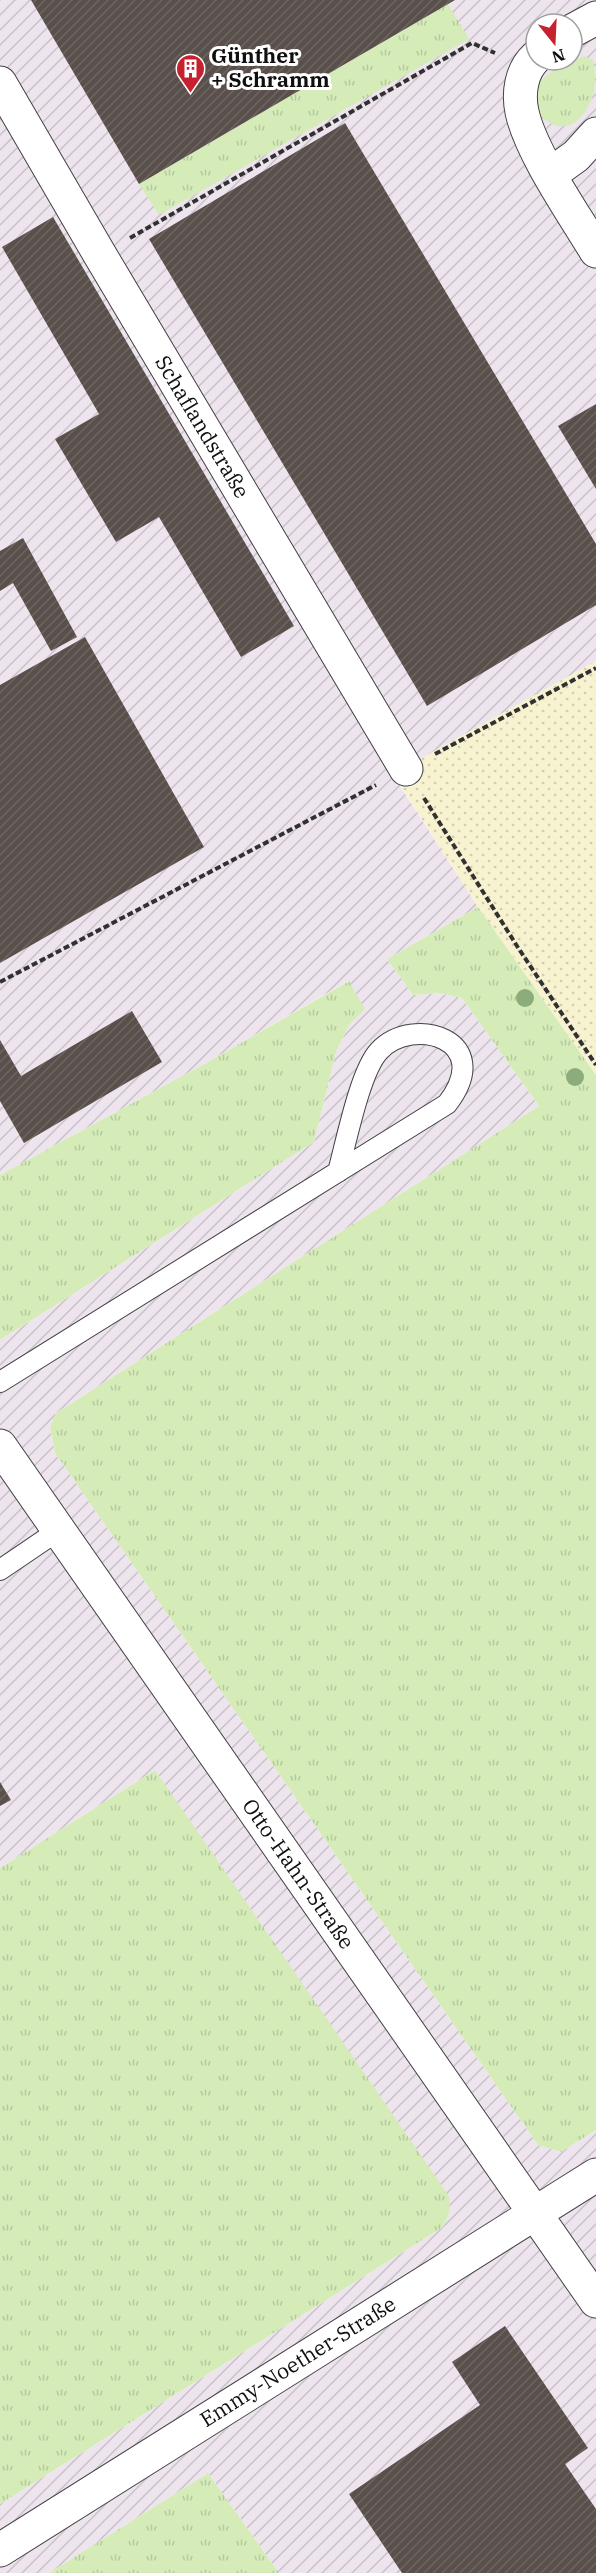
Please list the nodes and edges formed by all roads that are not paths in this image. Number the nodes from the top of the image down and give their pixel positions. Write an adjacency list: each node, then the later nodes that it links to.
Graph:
1 (527, 72): 4 (street)
2 (0, 83): 6 (street, Schaflandstraße)
3 (596, 134): 4 (street)
4 (551, 174): 5 (street)
5 (596, 251)
6 (406, 770)
7 (338, 1172): 7 (lane); 8 (lane)
8 (0, 1382)
9 (0, 1446): 10 (street, Otto-Hahn-Straße)
10 (59, 1530): 11 (lane); 13 (street, Otto-Hahn-Straße)
11 (0, 1570)
12 (596, 2175): 13 (street, Emmy-Noether-Straße)
13 (535, 2213): 14 (street, Otto-Hahn-Straße); 15 (street, Emmy-Noether-Straße)
14 (596, 2301)
15 (0, 2550)

